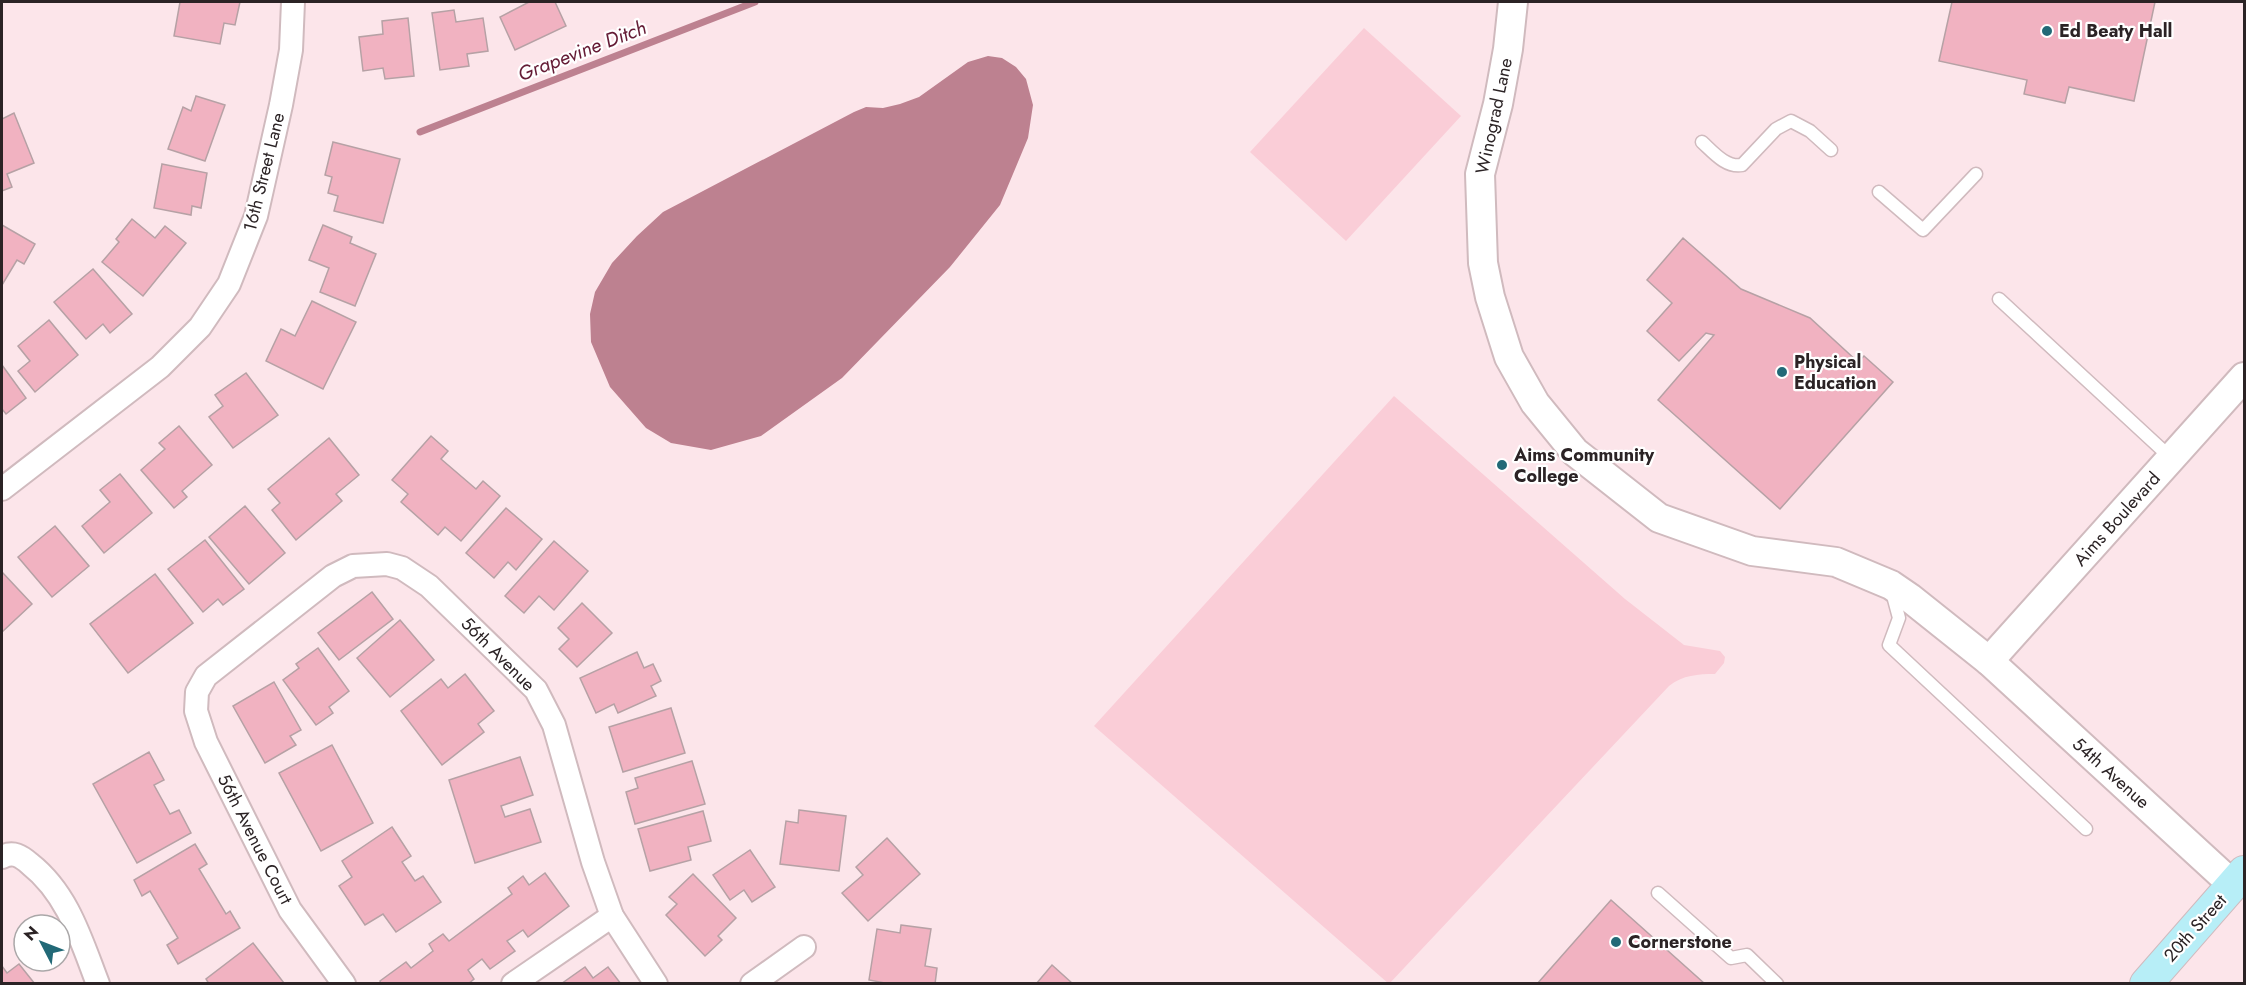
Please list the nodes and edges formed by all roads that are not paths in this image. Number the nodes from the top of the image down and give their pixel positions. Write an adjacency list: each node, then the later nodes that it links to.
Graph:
1 (293, 2): 10 (street, 16th Street Lane)
2 (1513, 2): 11 (street, Winograd Lane)
3 (1702, 142): 4 (lane)
4 (1831, 150)
5 (1976, 174): 6 (lane)
6 (1879, 192)
7 (1999, 300): 9 (lane)
8 (2244, 377): 9 (street, Aims Boulevard)
9 (2171, 458): 12 (street, Aims Boulevard)
10 (2, 489)
11 (1891, 585): 12 (street, Winograd Lane); 14 (lane)
12 (1989, 661): 16 (street, 54th Avenue)
13 (202, 684): 18 (street, 56th Avenue); 21 (street, 56th Avenue Court)
14 (2086, 829)
15 (2, 857): 20 (street)
16 (2239, 878): 26 (main road, 20th Street)
17 (1658, 893): 25 (lane)
18 (612, 916): 22 (street); 23 (street, 56th Avenue)
19 (804, 947): 24 (street)
20 (98, 984)
21 (344, 984)
22 (513, 984)
23 (656, 984)
24 (752, 984)
25 (1777, 984)
26 (2146, 984)

